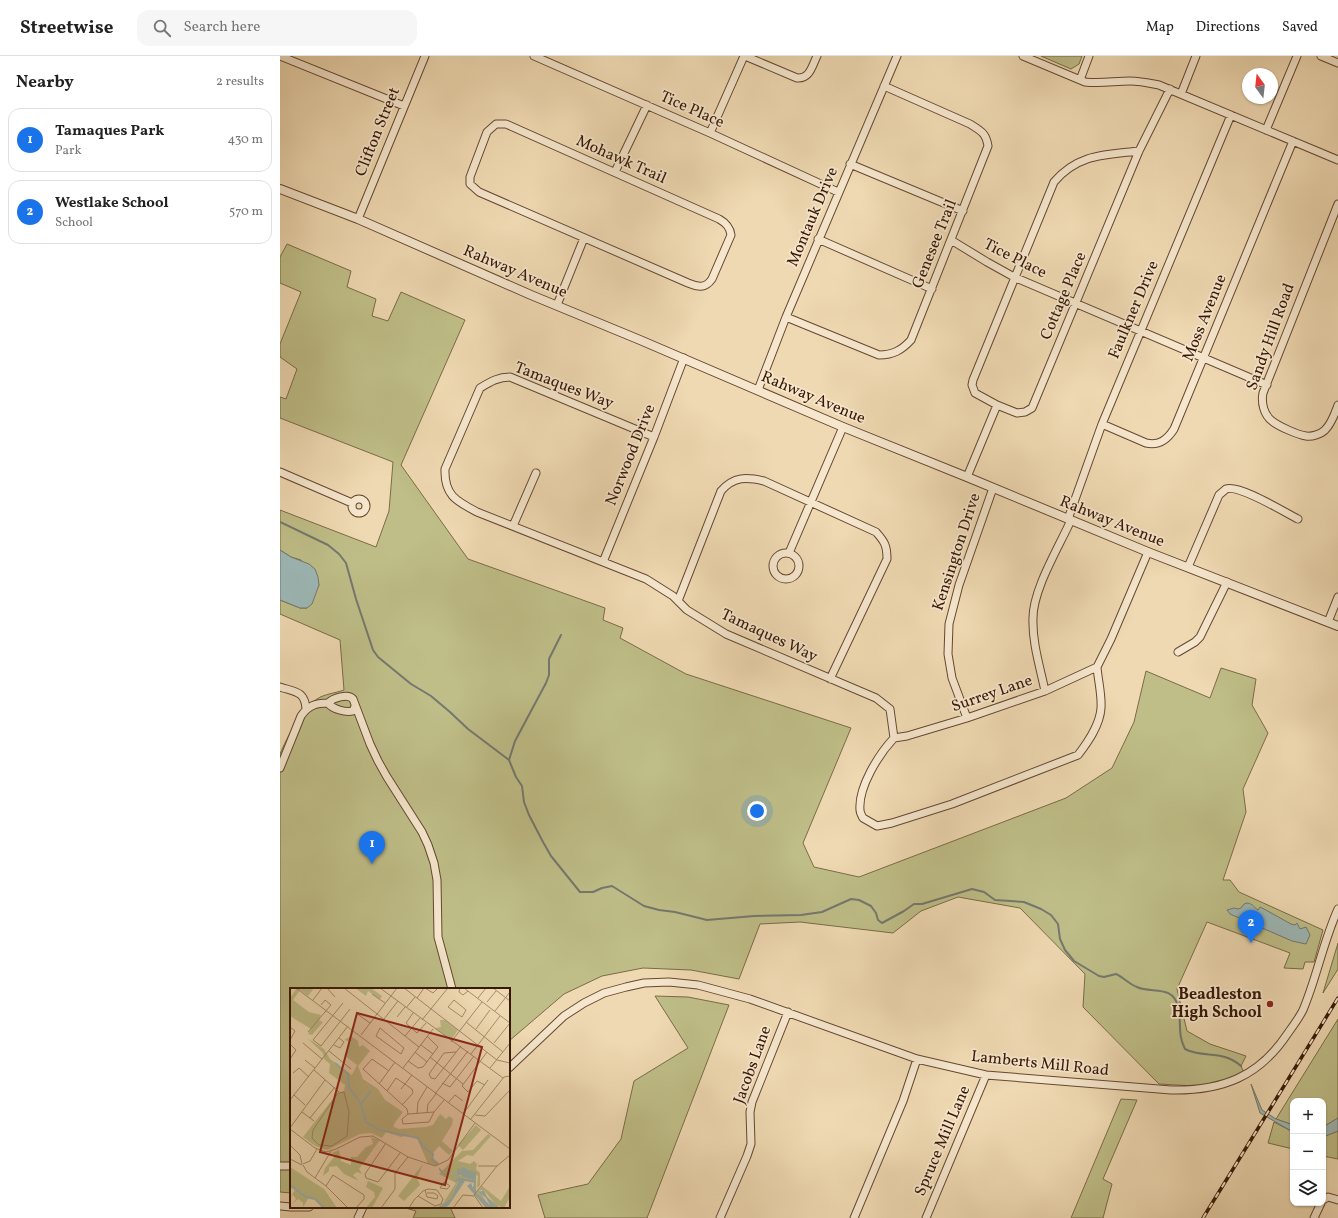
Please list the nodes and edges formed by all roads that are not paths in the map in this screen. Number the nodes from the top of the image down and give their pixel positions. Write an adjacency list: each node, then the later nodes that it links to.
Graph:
1 (280, 56): 18 (street)
2 (425, 56): 18 (street, Clifton Street)
3 (534, 56): 17 (street, Tice Place)
4 (744, 56): 5 (street); 21 (street)
5 (817, 56)
6 (897, 56): 14 (street, Montauk Drive)
7 (1023, 56): 13 (street)
8 (1089, 56): 13 (street)
9 (1196, 56): 16 (street)
10 (1297, 56): 20 (street)
11 (1321, 56): 12 (street)
12 (1338, 64)
13 (1080, 80): 15 (street)
14 (884, 86): 25 (street, Montauk Drive); 30 (street, Genesee Trail)
15 (1170, 89): 16 (street); 23 (street, Cottage Place)
16 (1181, 94): 19 (street)
17 (646, 105): 21 (street, Tice Place); 26 (street)
18 (404, 106): 31 (street, Clifton Street)
19 (1231, 115): 20 (street); 40 (street, Faulkner Drive)
20 (1266, 130): 22 (street)
21 (710, 133): 28 (street, Tice Place)
22 (1293, 141): 24 (street); 42 (street, Moss Avenue)
23 (1139, 151): 35 (street, Cottage Place); 37 (street, Cottage Place)
24 (1338, 160)
25 (850, 164): 28 (street, Montauk Drive); 30 (street)
26 (615, 172): 32 (street, Mohawk Trail); 32 (street, Mohawk Trail)
27 (280, 189): 31 (street, Rahway Avenue)
28 (838, 192): 33 (street, Montauk Drive)
29 (1338, 204): 43 (street, Sandy Hill Road)
30 (963, 211): 34 (street, Genesee Trail)
31 (358, 219): 38 (street, Rahway Avenue)
32 (584, 238): 38 (street)
33 (818, 239): 36 (street); 39 (street, Montauk Drive)
34 (951, 240): 35 (street, Tice Place); 36 (street, Genesee Trail)
35 (1014, 276): 37 (street, Tice Place); 45 (street, Cottage Place)
36 (932, 289): 39 (street, Genesee Trail)
37 (1076, 303): 40 (street, Tice Place); 45 (street, Cottage Place)
38 (557, 305): 41 (street, Rahway Avenue)
39 (786, 317): 44 (street, Montauk Drive)
40 (1140, 331): 42 (street, Tice Place); 47 (street, Faulkner Drive)
41 (684, 358): 44 (street, Rahway Avenue); 49 (street, Norwood Drive)
42 (1204, 358): 43 (street, Tice Place); 47 (street, Moss Avenue)
43 (1266, 385): 46 (street, Sandy Hill Road)
44 (758, 390): 48 (street, Rahway Avenue)
45 (997, 405): 52 (street)
46 (1338, 405)
47 (1102, 424): 56 (street, Faulkner Drive)
48 (843, 427): 52 (street, Rahway Avenue); 54 (street)
49 (654, 437): 58 (street, Tamaques Way); 61 (street, Norwood Drive)
50 (280, 472): 55 (street)
51 (536, 473): 58 (street)
52 (967, 477): 53 (street, Rahway Avenue)
53 (993, 488): 56 (street, Rahway Avenue); 76 (street, Kensington Drive)
54 (811, 502): 60 (street); 65 (street); 70 (street)
55 (352, 503)
56 (1069, 519): 59 (street, Rahway Avenue); 72 (street, Faulkner Drive)
57 (1298, 519): 62 (street)
58 (513, 526): 61 (street, Tamaques Way)
59 (1148, 552): 62 (street, Rahway Avenue); 69 (street)
60 (788, 553)
61 (603, 562): 65 (street, Tamaques Way)
62 (1188, 567): 63 (street, Rahway Avenue)
63 (1227, 582): 66 (street, Rahway Avenue); 68 (street)
64 (1338, 597): 66 (street)
65 (678, 600): 70 (street, Tamaques Way)
66 (1328, 622): 67 (street, Rahway Avenue)
67 (1338, 626)
68 (1178, 652)
69 (1096, 668): 72 (street, Surrey Lane); 77 (street)
70 (830, 679): 77 (street, Tamaques Way)
71 (280, 687): 75 (street)
72 (1045, 691): 76 (street, Surrey Lane)
73 (328, 703): 74 (street); 74 (street); 75 (street)
74 (355, 706): 80 (street)
75 (306, 709): 78 (street)
76 (967, 718): 77 (street, Surrey Lane)
77 (894, 738)
78 (280, 768)
79 (1338, 909): 84 (street, Lamberts Mill Road)
80 (452, 988)
81 (788, 1012): 82 (street, Lamberts Mill Road); 83 (street, Lamberts Mill Road); 92 (street, Jacobs Lane)
82 (917, 1059): 84 (street, Lamberts Mill Road); 93 (street)
83 (510, 1067)
84 (986, 1075): 94 (street, Spruce Mill Lane)
85 (1326, 1198): 86 (street)
86 (1338, 1200)
87 (280, 1206): 89 (street)
88 (1320, 1206): 95 (street)
89 (290, 1207)
90 (363, 1208): 91 (street)
91 (358, 1218)
92 (720, 1218)
93 (854, 1218)
94 (926, 1218)
95 (1314, 1218)

